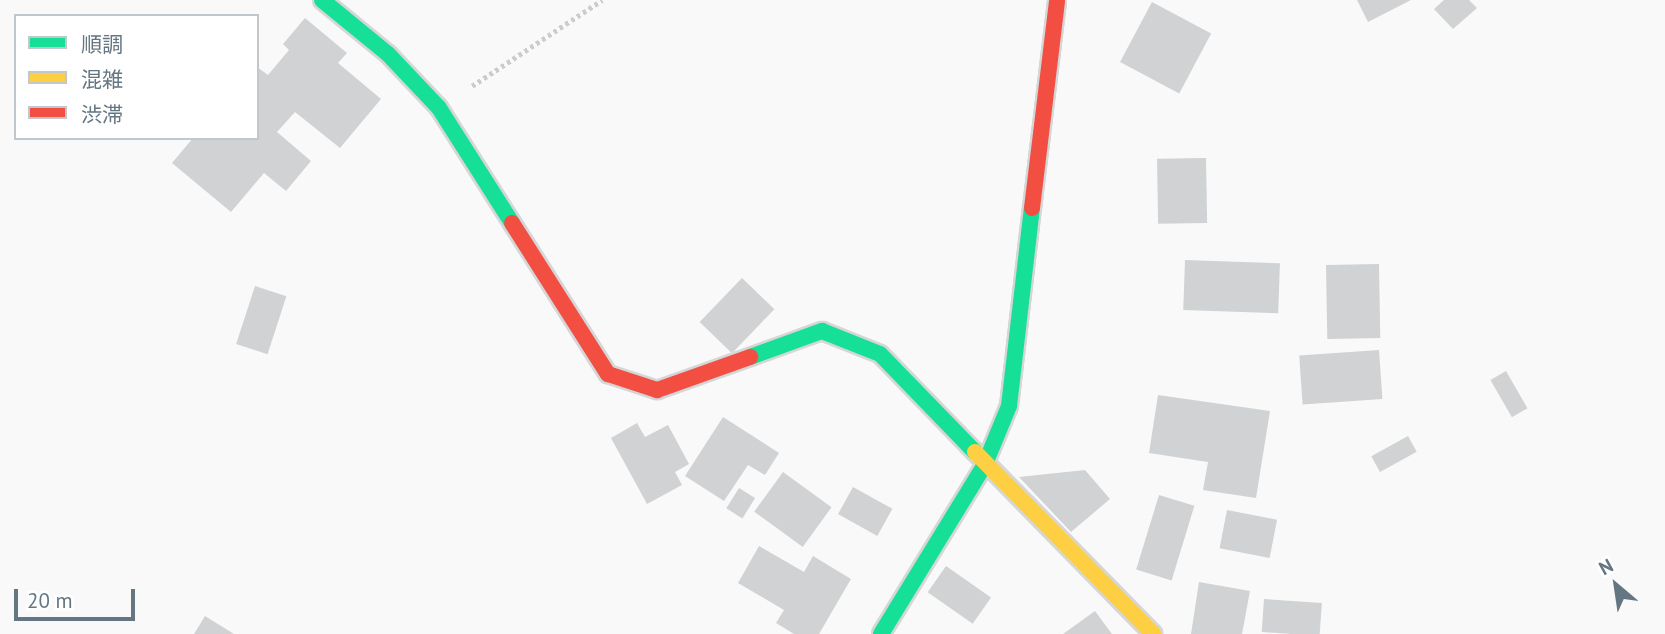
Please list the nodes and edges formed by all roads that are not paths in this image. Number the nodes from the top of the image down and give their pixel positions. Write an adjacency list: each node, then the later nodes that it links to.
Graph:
1 (322, 0): 3 (street)
2 (1057, 0): 3 (street)
3 (985, 464): 4 (street); 5 (street)
4 (881, 634)
5 (1153, 634)

